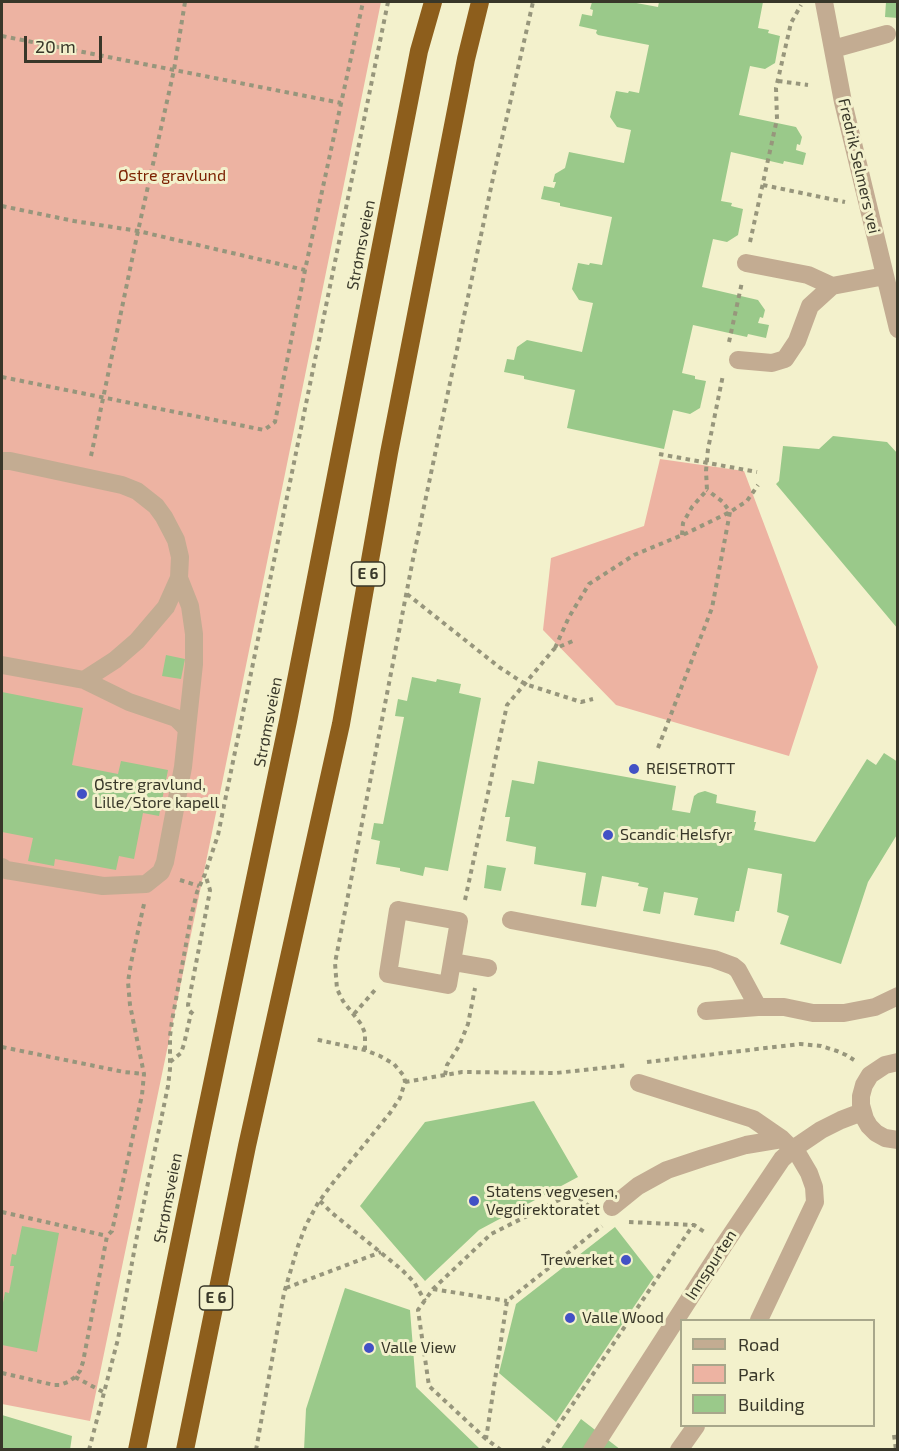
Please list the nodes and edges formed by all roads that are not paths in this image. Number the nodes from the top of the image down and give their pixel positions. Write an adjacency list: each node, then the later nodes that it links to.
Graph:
1 (426, 2): 7 (highway)
2 (433, 2): 7 (highway, Strømsveien)
3 (480, 2): 34 (highway, E 6)
4 (824, 2): 6 (street, Fredrik Selmers vei)
5 (886, 34): 6 (street)
6 (833, 49): 9 (street, Fredrik Selmers vei)
7 (419, 51): 33 (highway, Strømsveien)
8 (746, 262): 10 (street)
9 (885, 276): 10 (street); 11 (street, Fredrik Selmers vei)
10 (832, 286): 12 (street)
11 (897, 329)
12 (732, 361)
13 (2, 461): 14 (street)
14 (179, 578): 16 (street); 17 (street)
15 (2, 665): 16 (street)
16 (84, 680): 17 (street)
17 (187, 729): 18 (street)
18 (2, 867)
19 (512, 920): 23 (street)
20 (453, 962): 20 (street); 21 (street)
21 (484, 967)
22 (897, 996): 23 (street)
23 (758, 1007): 24 (street)
24 (706, 1011)
25 (897, 1062): 27 (street)
26 (639, 1083): 29 (street)
27 (862, 1112): 28 (street); 29 (street, Innspurten)
28 (897, 1140)
29 (788, 1144): 30 (street); 31 (street); 35 (street, Innspurten)
30 (613, 1217)
31 (759, 1319)
32 (695, 1427): 36 (street)
33 (137, 1449)
34 (185, 1449)
35 (592, 1449)
36 (679, 1449)

